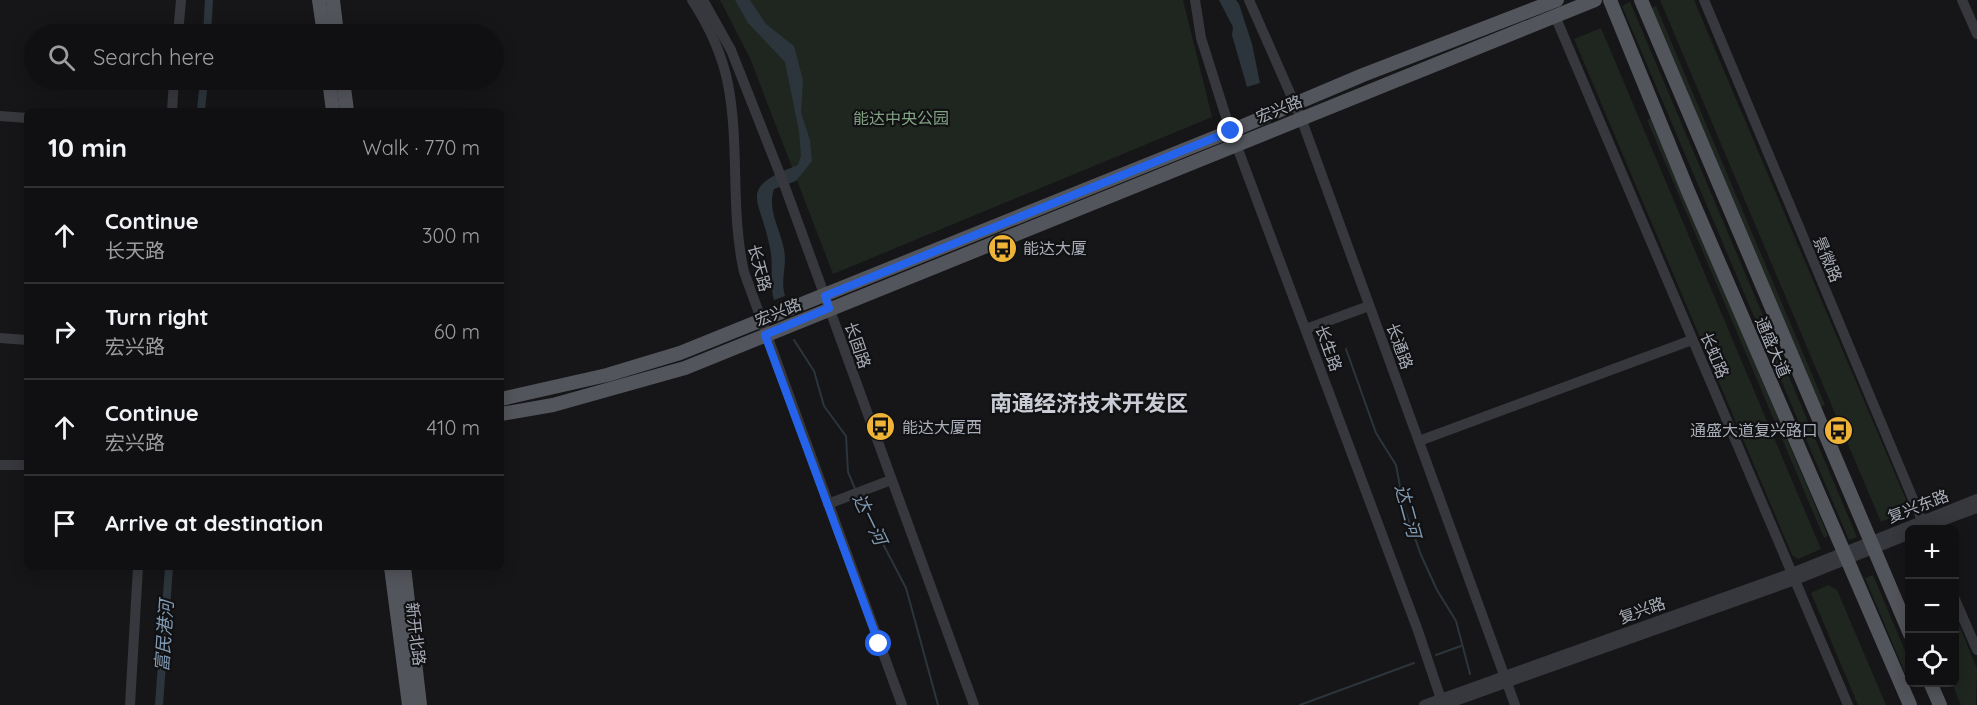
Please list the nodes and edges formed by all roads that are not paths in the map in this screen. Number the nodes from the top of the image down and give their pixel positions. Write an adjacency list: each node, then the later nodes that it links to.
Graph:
1 (180, 0): 14 (street)
2 (319, 0): 15 (main road)
3 (333, 0): 16 (main road)
4 (692, 0): 31 (street, 长天路)
5 (703, 0): 29 (street, 长固路)
6 (1195, 0): 28 (street, 长生路)
7 (1249, 0): 21 (street, 长通路)
8 (1595, 0): 13 (main road, 宏兴路)
9 (1610, 0): 52 (main road, 通盛大道)
10 (1641, 0): 51 (main road, 通盛大道)
11 (1704, 0): 46 (street, 景微路)
12 (1962, 0): 17 (street)
13 (1552, 5): 21 (main road, 宏兴路); 27 (main road, 宏兴路); 36 (street, 长虹路)
14 (179, 24)
15 (323, 24)
16 (337, 24)
17 (1977, 34)
18 (173, 90): 22 (street)
19 (330, 90): 23 (main road)
20 (344, 90): 24 (main road)
21 (1295, 104): 27 (street, 长通路); 28 (main road, 宏兴路)
22 (172, 108)
23 (333, 108)
24 (347, 108)
25 (0, 116): 26 (street)
26 (24, 118)
27 (1301, 118): 28 (main road, 宏兴路); 30 (street, 长通路)
28 (1234, 138): 29 (main road, 宏兴路); 32 (street, 长生路)
29 (827, 302): 31 (main road, 宏兴路); 33 (main road, 宏兴路); 42 (street, 长固路)
30 (1369, 306): 32 (street); 39 (street, 长通路)
31 (759, 320): 33 (street, 长天路); 37 (main road, 宏兴路)
32 (1306, 329): 62 (street, 长生路)
33 (765, 335): 38 (main road, 宏兴路); 44 (street, 长天路)
34 (0, 338): 35 (street)
35 (24, 340)
36 (1692, 340): 39 (street); 56 (street, 长虹路)
37 (504, 398)
38 (504, 413)
39 (1419, 441): 60 (street, 长通路)
40 (0, 465): 41 (street)
41 (24, 465)
42 (891, 480): 44 (street); 67 (street, 长固路)
43 (1977, 499): 47 (street, 复兴东路)
44 (828, 504): 66 (street, 长天路)
45 (1977, 508): 48 (street, 复兴东路)
46 (1922, 525)
47 (1927, 525)
48 (1929, 525)
49 (1905, 533): 51 (street, 复兴东路)
50 (1905, 535): 51 (street, 复兴东路)
51 (1871, 544): 52 (street, 复兴路); 58 (main road, 通盛大道)
52 (1845, 556): 56 (street, 复兴路); 71 (main road, 通盛大道)
53 (138, 570): 63 (street)
54 (391, 570): 64 (main road, 新开北路)
55 (404, 570): 65 (main road, 新开北路)
56 (1793, 576): 60 (street, 复兴路); 70 (street, 长虹路)
57 (1959, 609): 59 (street)
58 (1910, 633)
59 (1977, 650)
60 (1504, 679): 62 (street, 复兴路); 69 (street, 长通路)
61 (1932, 687): 72 (main road)
62 (1443, 703): 68 (street, 复兴路)
63 (130, 705)
64 (409, 705)
65 (420, 705)
66 (902, 705)
67 (974, 705)
68 (1424, 705)
69 (1515, 705)
70 (1848, 705)
71 (1910, 705)
72 (1940, 705)

